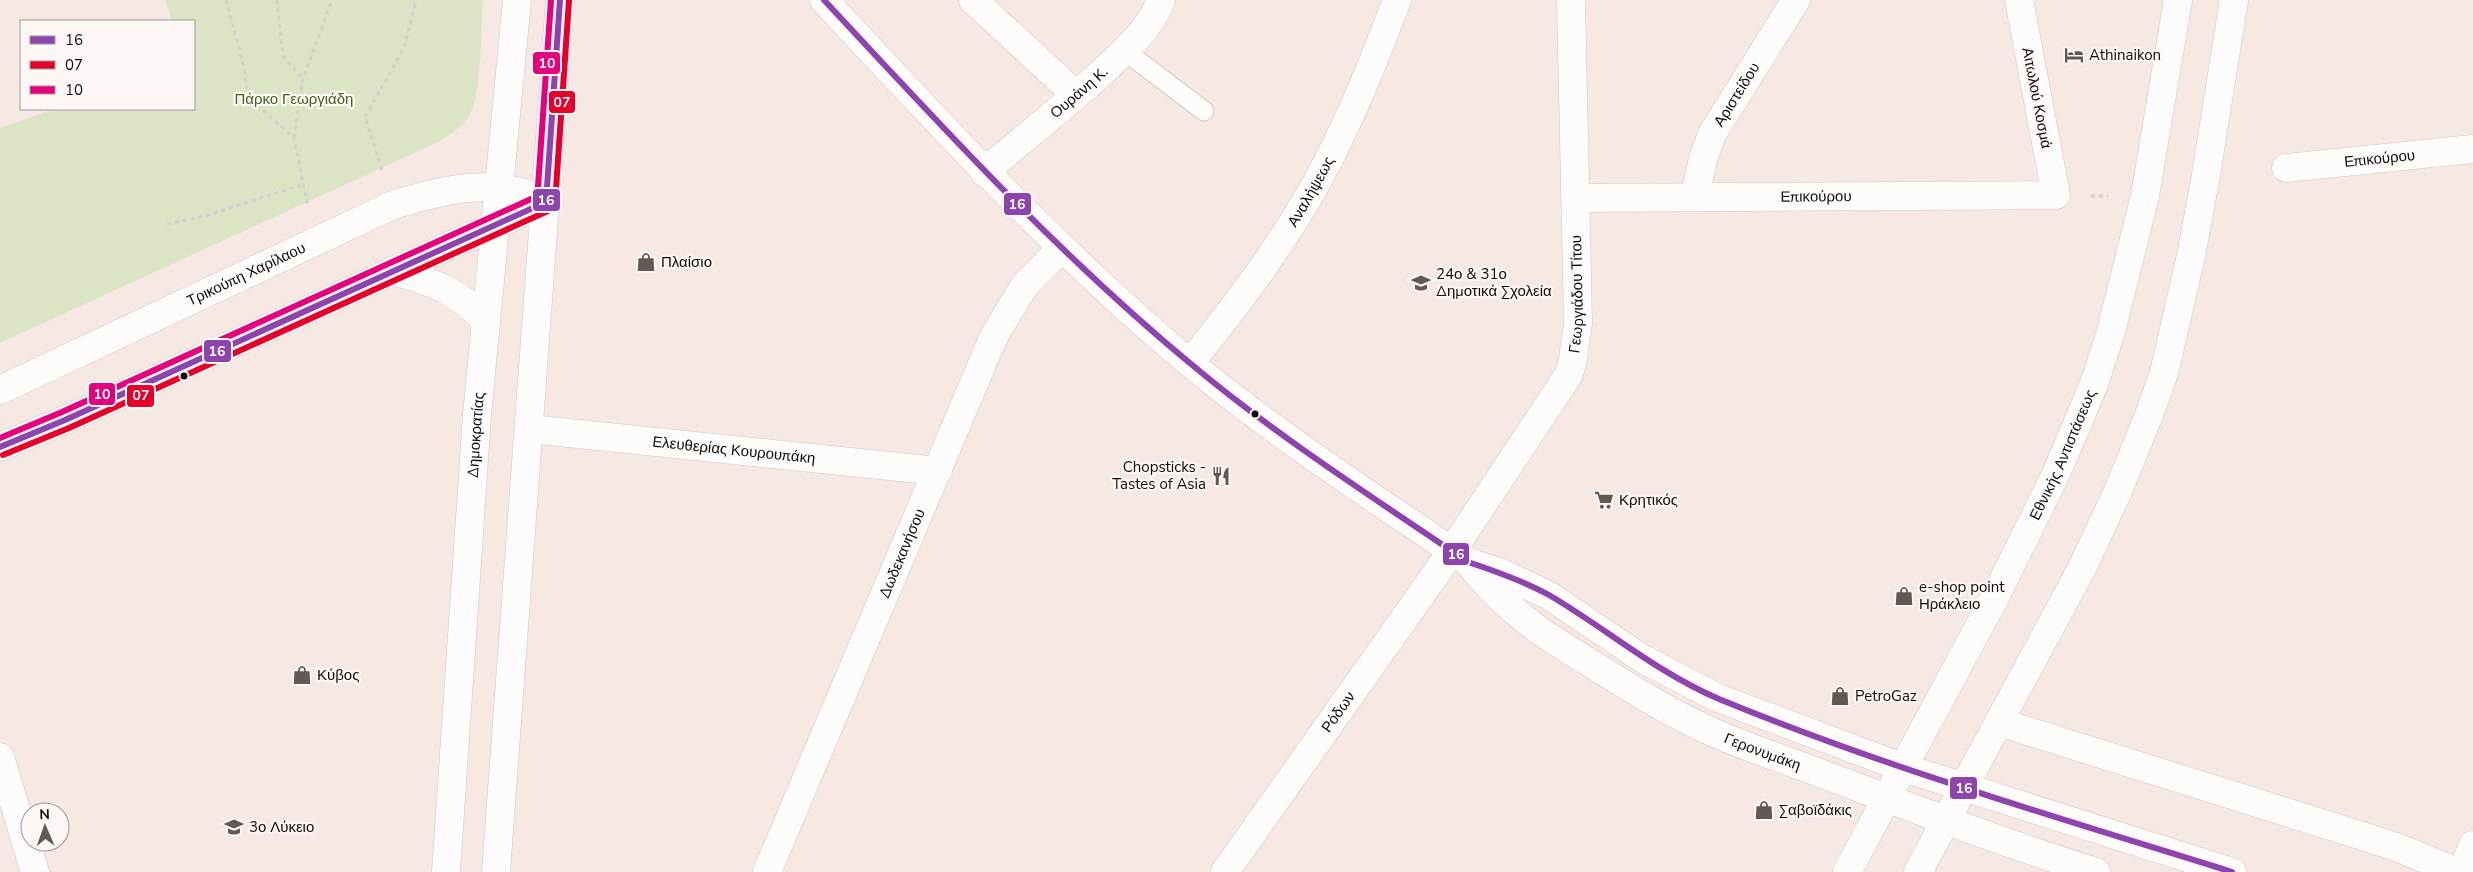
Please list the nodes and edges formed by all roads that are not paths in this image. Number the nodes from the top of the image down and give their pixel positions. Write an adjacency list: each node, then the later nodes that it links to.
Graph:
1 (517, 0): 18 (street, Δημοκρατίας)
2 (560, 0): 22 (street)
3 (824, 0): 17 (street, Γερονυμάκη)
4 (973, 0): 13 (street)
5 (1161, 0): 12 (street, Ουράνη Κ.)
6 (1397, 0): 27 (street, Αναλήψεως)
7 (1571, 0): 21 (street, Γεωργιάδου Τίτου)
8 (1796, 0): 19 (street, Αριστείδου)
9 (2019, 0): 20 (street, Αιτωλού Κοσμά)
10 (2178, 0): 35 (street, Εθνικής Αντιστάσεως)
11 (2234, 0): 33 (street)
12 (1125, 51): 13 (street, Ουράνη Κ.); 14 (lane)
13 (1076, 95): 17 (street, Ουράνη Κ.)
14 (1204, 111)
15 (2473, 149): 16 (street, Επικούρου)
16 (2286, 168)
17 (984, 172): 24 (street, Γερονυμάκη)
18 (501, 187): 22 (street, Τρικούπη Χαρίλαου); 23 (street, Δημοκρατίας); 28 (street, Τρικούπη Χαρίλαου)
19 (1695, 196): 20 (street, Επικούρου); 21 (street, Επικούρου)
20 (2056, 196)
21 (1576, 198): 32 (street, Γεωργιάδου Τίτου)
22 (546, 202): 23 (street); 29 (street)
23 (496, 225): 25 (street); 26 (street, Δημοκρατίας)
24 (1061, 249): 27 (street, Γερονυμάκη); 31 (street, Δωδεκανήσου)
25 (392, 271): 26 (street); 30 (street)
26 (486, 322): 41 (street, Δημοκρατίας)
27 (1190, 364): 32 (street, Γερονυμάκη)
28 (0, 390)
29 (530, 429): 31 (street, Ελευθερίας Κουρουπάκη); 42 (street)
30 (0, 447)
31 (938, 471): 43 (street, Δωδεκανήσου)
32 (1460, 556): 35 (street, Γερονυμάκη); 37 (street, Γερονυμάκη); 44 (street, Ρόδων)
33 (1999, 722): 36 (street); 49 (street)
34 (0, 757): 40 (street)
35 (1904, 768): 36 (street, Γερονυμάκη); 37 (street, Εθνικής Αντιστάσεως)
36 (1964, 787): 38 (street); 48 (street, Γερονυμάκη)
37 (1887, 799): 38 (street, Γερονυμάκη); 45 (street, Εθνικής Αντιστάσεως)
38 (1947, 822): 46 (street); 47 (street, Γερονυμάκη)
39 (2473, 845): 50 (street)
40 (35, 872)
41 (446, 872)
42 (496, 872)
43 (767, 872)
44 (1225, 872)
45 (1847, 872)
46 (1918, 872)
47 (2096, 872)
48 (2232, 872)
49 (2457, 872)
50 (2462, 872)

